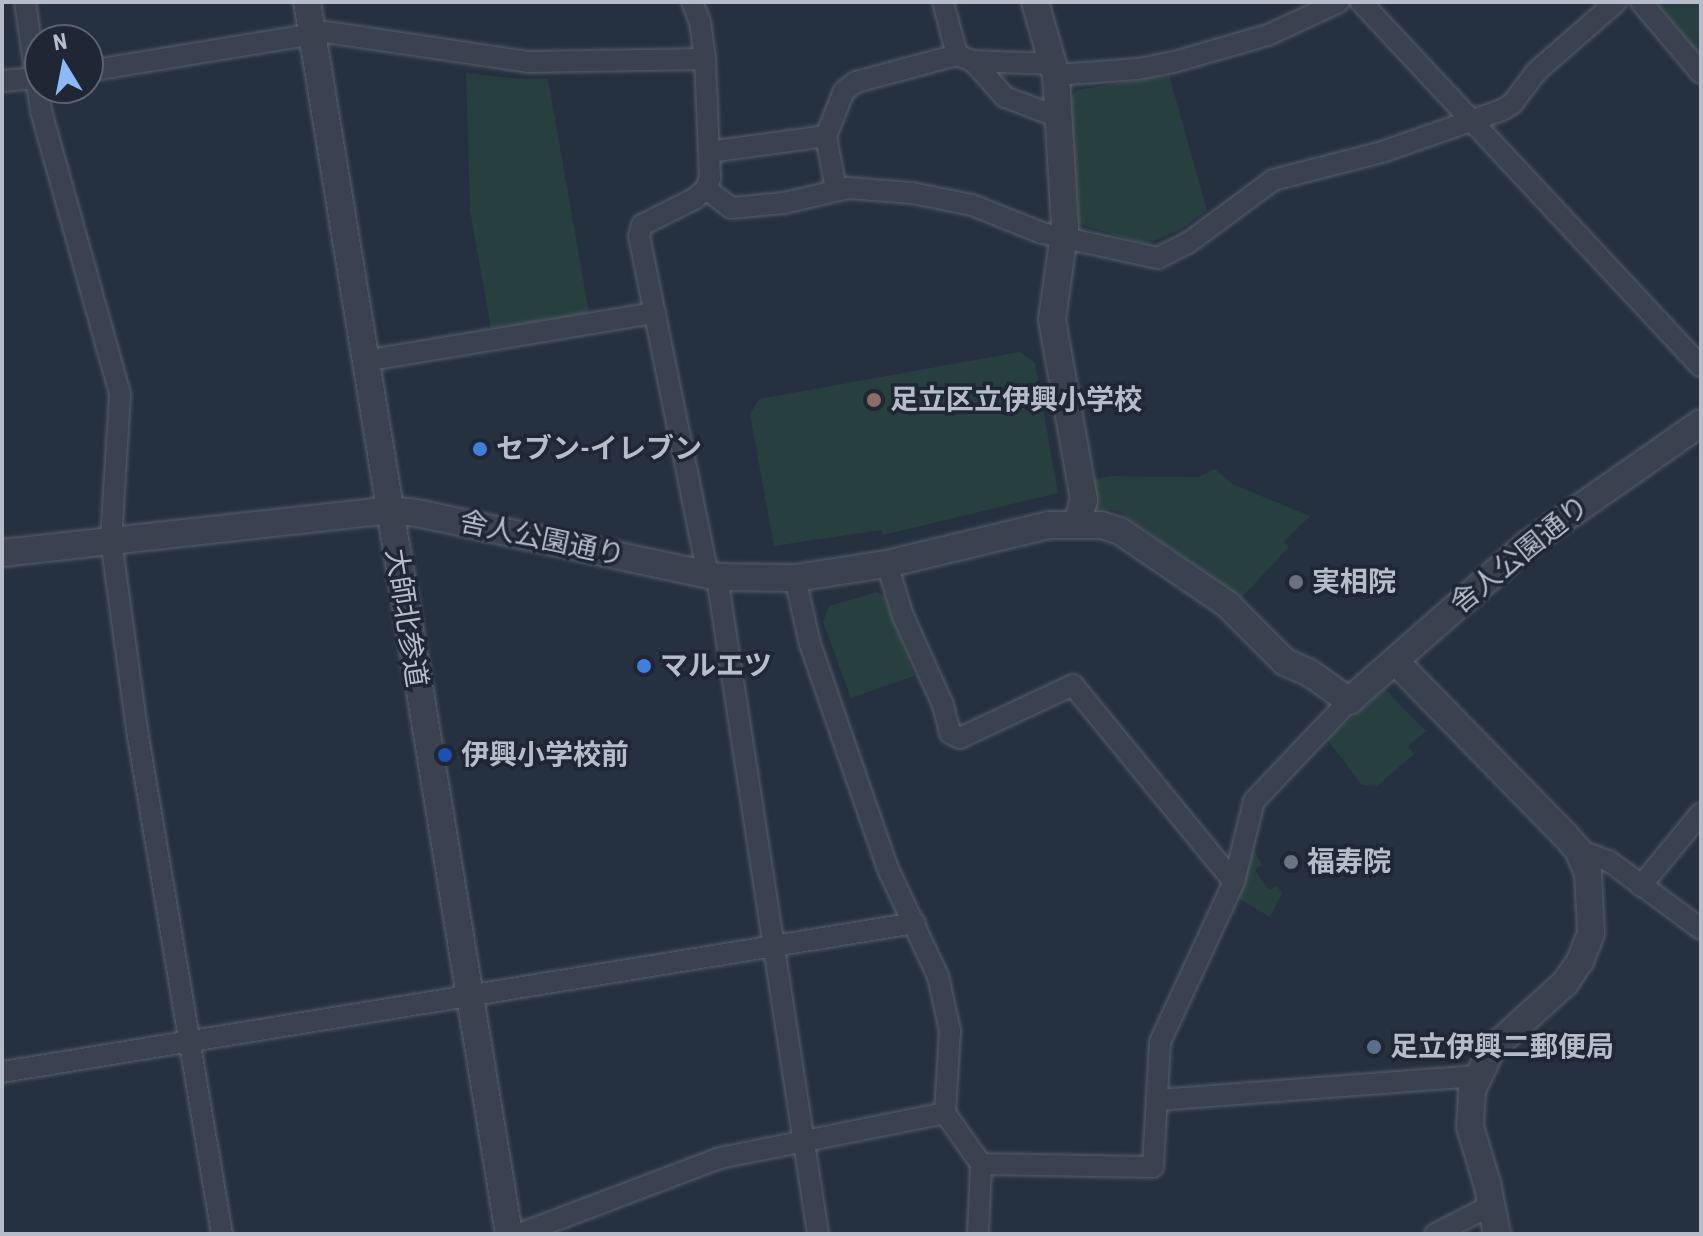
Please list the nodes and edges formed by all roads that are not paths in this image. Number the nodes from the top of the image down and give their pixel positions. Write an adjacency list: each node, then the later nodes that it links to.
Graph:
1 (25, 2): 10 (street)
2 (307, 2): 11 (street, 大師北参道)
3 (692, 2): 13 (street)
4 (943, 2): 12 (street)
5 (1035, 2): 15 (street)
6 (1339, 2): 15 (street)
7 (1361, 2): 21 (street)
8 (1616, 2): 21 (street)
9 (1641, 2): 16 (street)
10 (29, 24)
11 (312, 33): 13 (street); 14 (street); 28 (street, 大師北参道)
12 (965, 58): 15 (street); 20 (street); 22 (street)
13 (705, 59): 23 (street)
14 (104, 68)
15 (1055, 70): 20 (street)
16 (1701, 73)
17 (24, 79): 18 (street)
18 (2, 81)
19 (40, 104): 33 (street)
20 (1058, 117): 26 (street)
21 (1474, 122): 26 (street); 29 (street)
22 (826, 136): 23 (street); 25 (street)
23 (709, 152): 24 (street)
24 (706, 189): 25 (street); 27 (street)
25 (836, 189): 26 (street)
26 (1064, 236): 32 (street)
27 (655, 313): 28 (street); 36 (street)
28 (364, 361): 31 (street, 大師北参道)
29 (1701, 366)
30 (1701, 423): 38 (street, 舎人公園通り)
31 (389, 510): 33 (street, 舎人公園通り); 36 (street, 舎人公園通り); 47 (street, 大師北参道)
32 (1077, 523): 35 (street, 舎人公園通り); 39 (street, 舎人公園通り)
33 (111, 540): 34 (street, 舎人公園通り); 48 (street)
34 (2, 553)
35 (887, 564): 37 (street, 舎人公園通り); 42 (street)
36 (713, 575): 37 (street, 舎人公園通り); 46 (street)
37 (795, 578): 44 (street)
38 (1395, 661): 39 (street, 舎人公園通り); 41 (street)
39 (1349, 701): 42 (street)
40 (1701, 813): 43 (street)
41 (1578, 850): 43 (street); 50 (street)
42 (1234, 882): 51 (street)
43 (1641, 886): 45 (street)
44 (915, 923): 46 (street); 52 (street)
45 (1701, 929)
46 (774, 947): 47 (street); 53 (street)
47 (469, 994): 48 (street); 57 (street, 大師北参道)
48 (190, 1042): 49 (street); 56 (street)
49 (2, 1072)
50 (1476, 1076): 51 (street); 55 (street)
51 (1158, 1100): 54 (street)
52 (945, 1113): 53 (street); 54 (street)
53 (803, 1141): 58 (street); 59 (street)
54 (981, 1164): 60 (street)
55 (1492, 1205): 61 (street); 62 (street)
56 (222, 1234)
57 (509, 1234)
58 (519, 1234)
59 (818, 1234)
60 (978, 1234)
61 (1435, 1234)
62 (1497, 1234)

